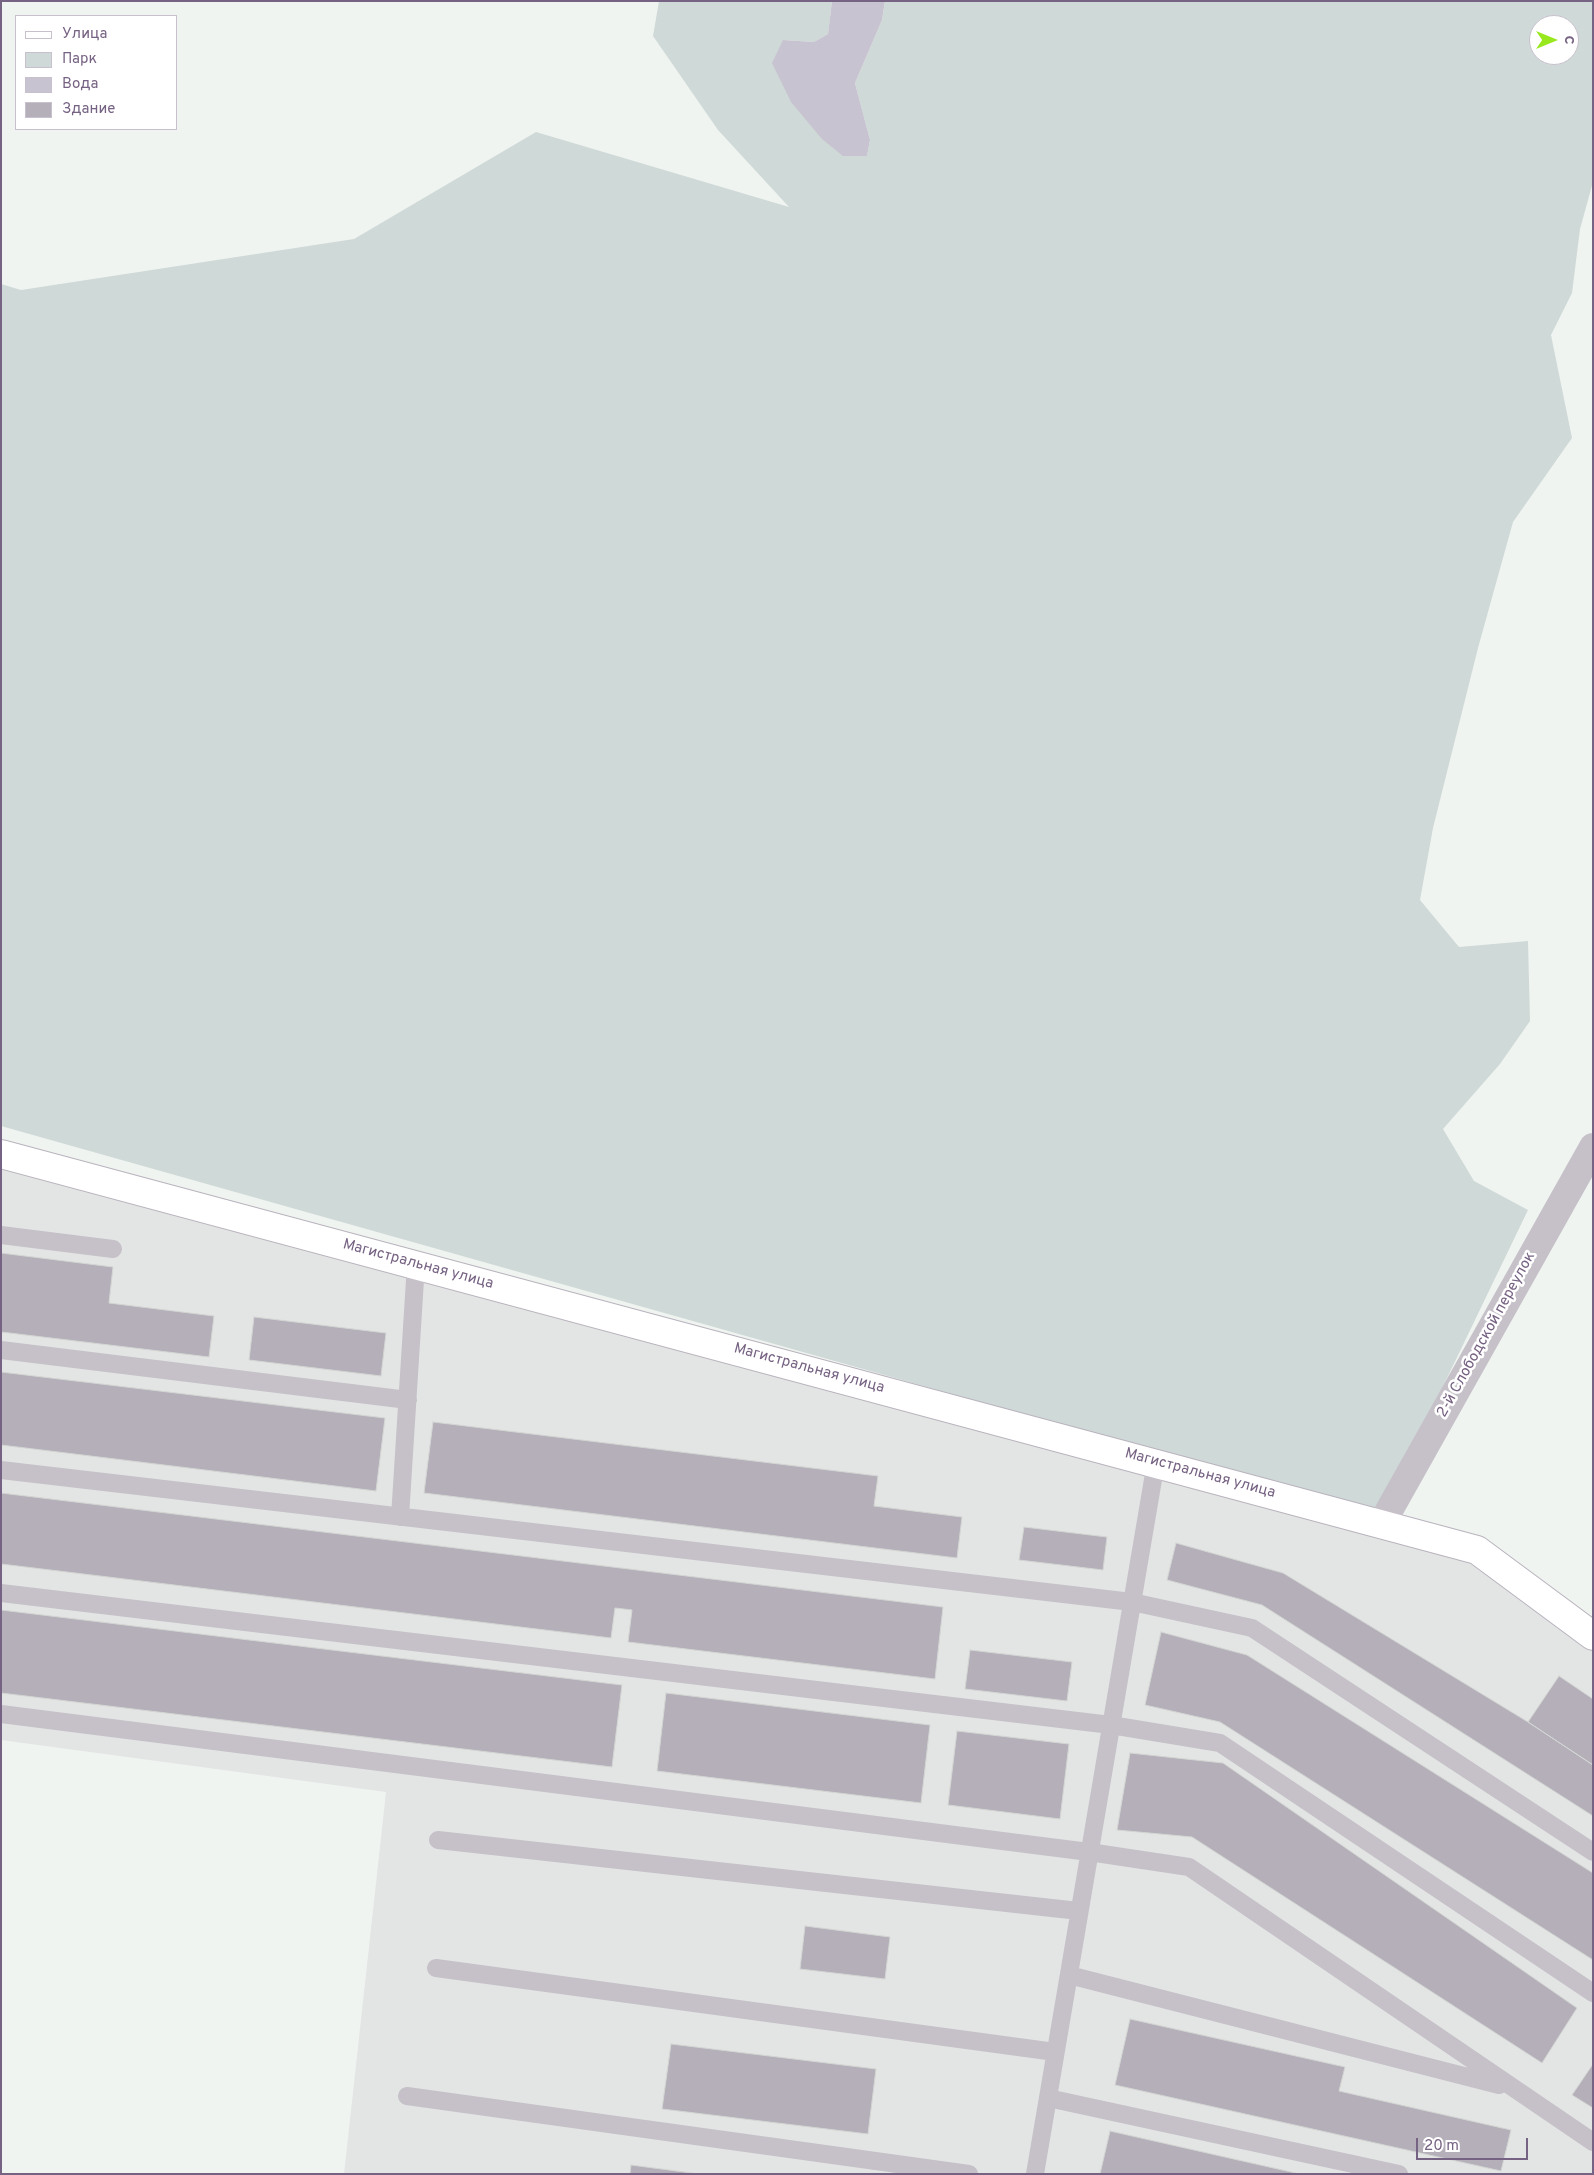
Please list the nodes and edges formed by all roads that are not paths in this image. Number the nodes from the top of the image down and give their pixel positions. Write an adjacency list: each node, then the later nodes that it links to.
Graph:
1 (1593, 1146): 11 (street, 2-й Слободской переулок)
2 (1, 1154): 5 (street, Магистральная улица)
3 (1, 1234): 4 (lane)
4 (113, 1250)
5 (416, 1264): 7 (lane); 8 (street, Магистральная улица)
6 (1, 1350): 7 (lane)
7 (408, 1400): 10 (lane)
8 (1156, 1462): 11 (street, Магистральная улица); 13 (lane)
9 (1, 1470): 10 (lane)
10 (400, 1517): 13 (lane)
11 (1382, 1524): 14 (street, Магистральная улица)
12 (1, 1593): 16 (lane)
13 (1132, 1602): 16 (lane); 19 (lane)
14 (1593, 1636)
15 (1, 1714): 18 (lane)
16 (1111, 1726): 18 (lane); 23 (lane)
17 (438, 1840): 20 (lane)
18 (1089, 1852): 20 (lane); 25 (lane)
19 (1593, 1852)
20 (1079, 1910): 22 (lane)
21 (436, 1968): 24 (lane)
22 (1069, 1975): 24 (lane); 25 (lane)
23 (1593, 1993)
24 (1055, 2052): 27 (lane)
25 (1510, 2088): 28 (lane)
26 (407, 2096): 29 (lane)
27 (1048, 2098): 30 (lane); 31 (lane)
28 (1593, 2142)
29 (968, 2174)
30 (1035, 2174)
31 (1399, 2174)

